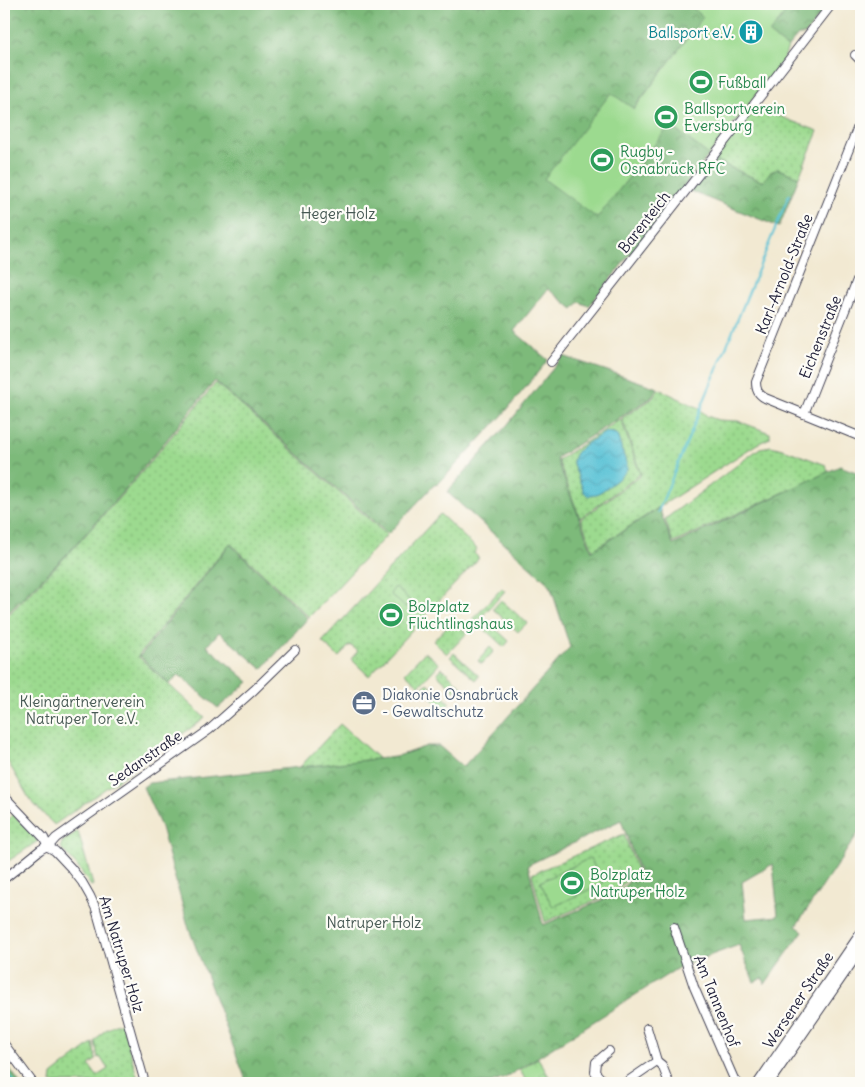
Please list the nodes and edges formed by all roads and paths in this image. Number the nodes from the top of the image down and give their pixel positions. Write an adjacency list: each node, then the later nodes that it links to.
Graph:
1 (832, 4): 4 (street, Barenteich)
2 (861, 119): 5 (street, Karl-Arnold-Straße)
3 (861, 270): 5 (street, Eichenstraße)
4 (552, 362)
5 (804, 414): 6 (street)
6 (861, 437)
7 (295, 650): 9 (street, Sedanstraße)
8 (4, 796): 9 (street, Am Natruper Holz)
9 (48, 846): 10 (street, Sedanstraße); 19 (street, Am Natruper Holz)
10 (4, 879)
11 (674, 927): 23 (street, Am Tannenhof)
12 (861, 934): 24 (main road, Wersener Straße)
13 (861, 948): 25 (main road, Wersener Straße)
14 (647, 1028): 17 (street)
15 (4, 1044): 18 (street)
16 (609, 1051): 20 (street)
17 (657, 1061): 21 (street); 22 (street)
18 (33, 1083)
19 (145, 1083)
20 (605, 1083)
21 (625, 1083)
22 (669, 1083)
23 (738, 1083)
24 (759, 1083)
25 (768, 1083)

